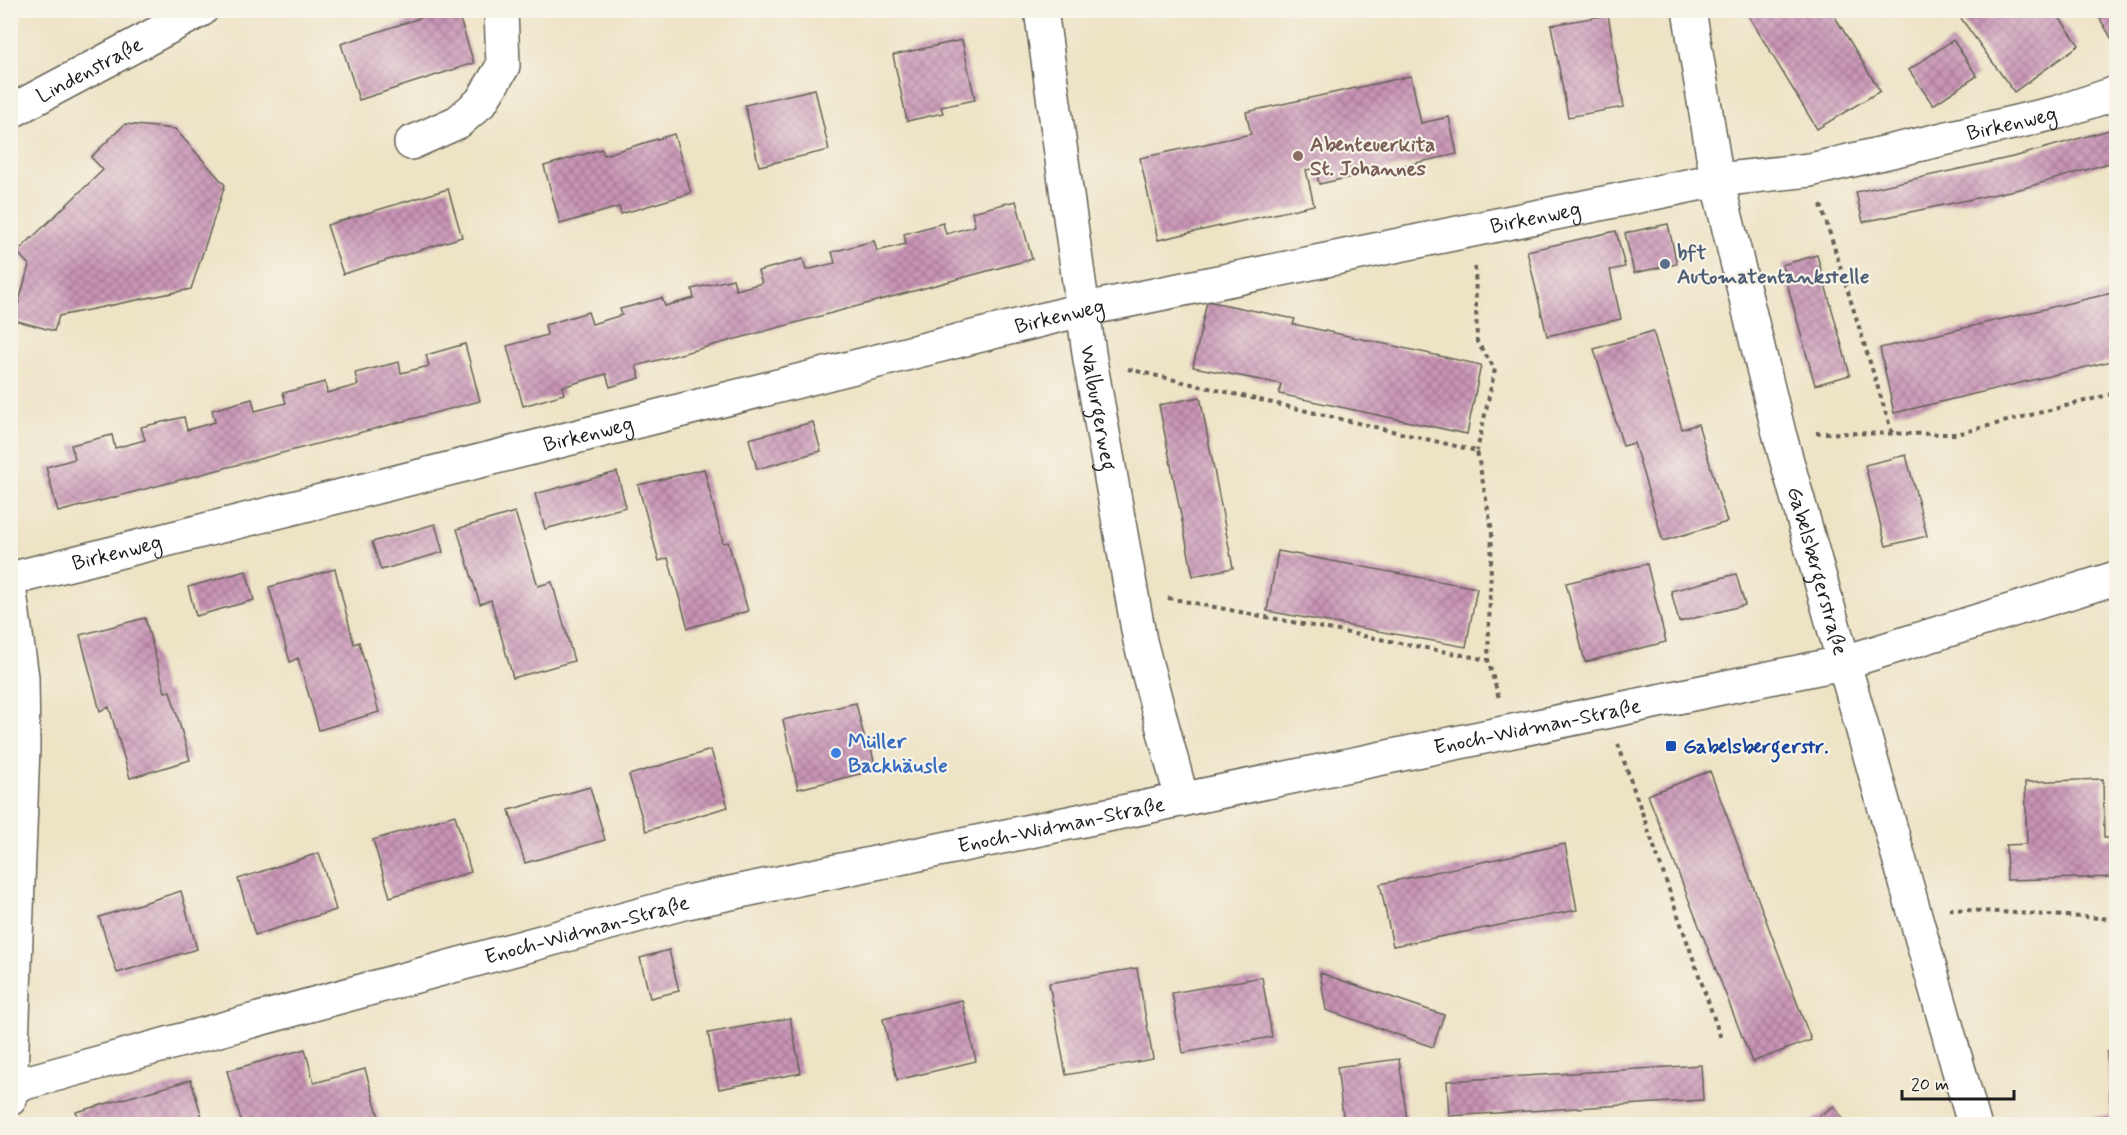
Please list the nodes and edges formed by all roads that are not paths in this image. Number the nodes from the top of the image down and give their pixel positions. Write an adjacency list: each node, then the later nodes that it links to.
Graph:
1 (201, 10): 6 (street, Lindenstraße)
2 (501, 10): 7 (street)
3 (1041, 10): 9 (street, Walburgerweg)
4 (1689, 10): 8 (street, Gabelsbergerstraße)
5 (2116, 93): 8 (street, Birkenweg)
6 (10, 112)
7 (411, 143)
8 (1717, 180): 9 (street, Birkenweg); 13 (street, Gabelsbergerstraße)
9 (1081, 310): 11 (street, Birkenweg); 14 (street, Walburgerweg)
10 (2116, 578): 13 (street, Enoch-Widman-Straße)
11 (10, 579)
12 (10, 593): 15 (street)
13 (1842, 663): 14 (street, Enoch-Widman-Straße); 16 (street, Gabelsbergerstraße)
14 (1182, 800): 15 (street, Enoch-Widman-Straße)
15 (11, 1091)
16 (1974, 1125)

